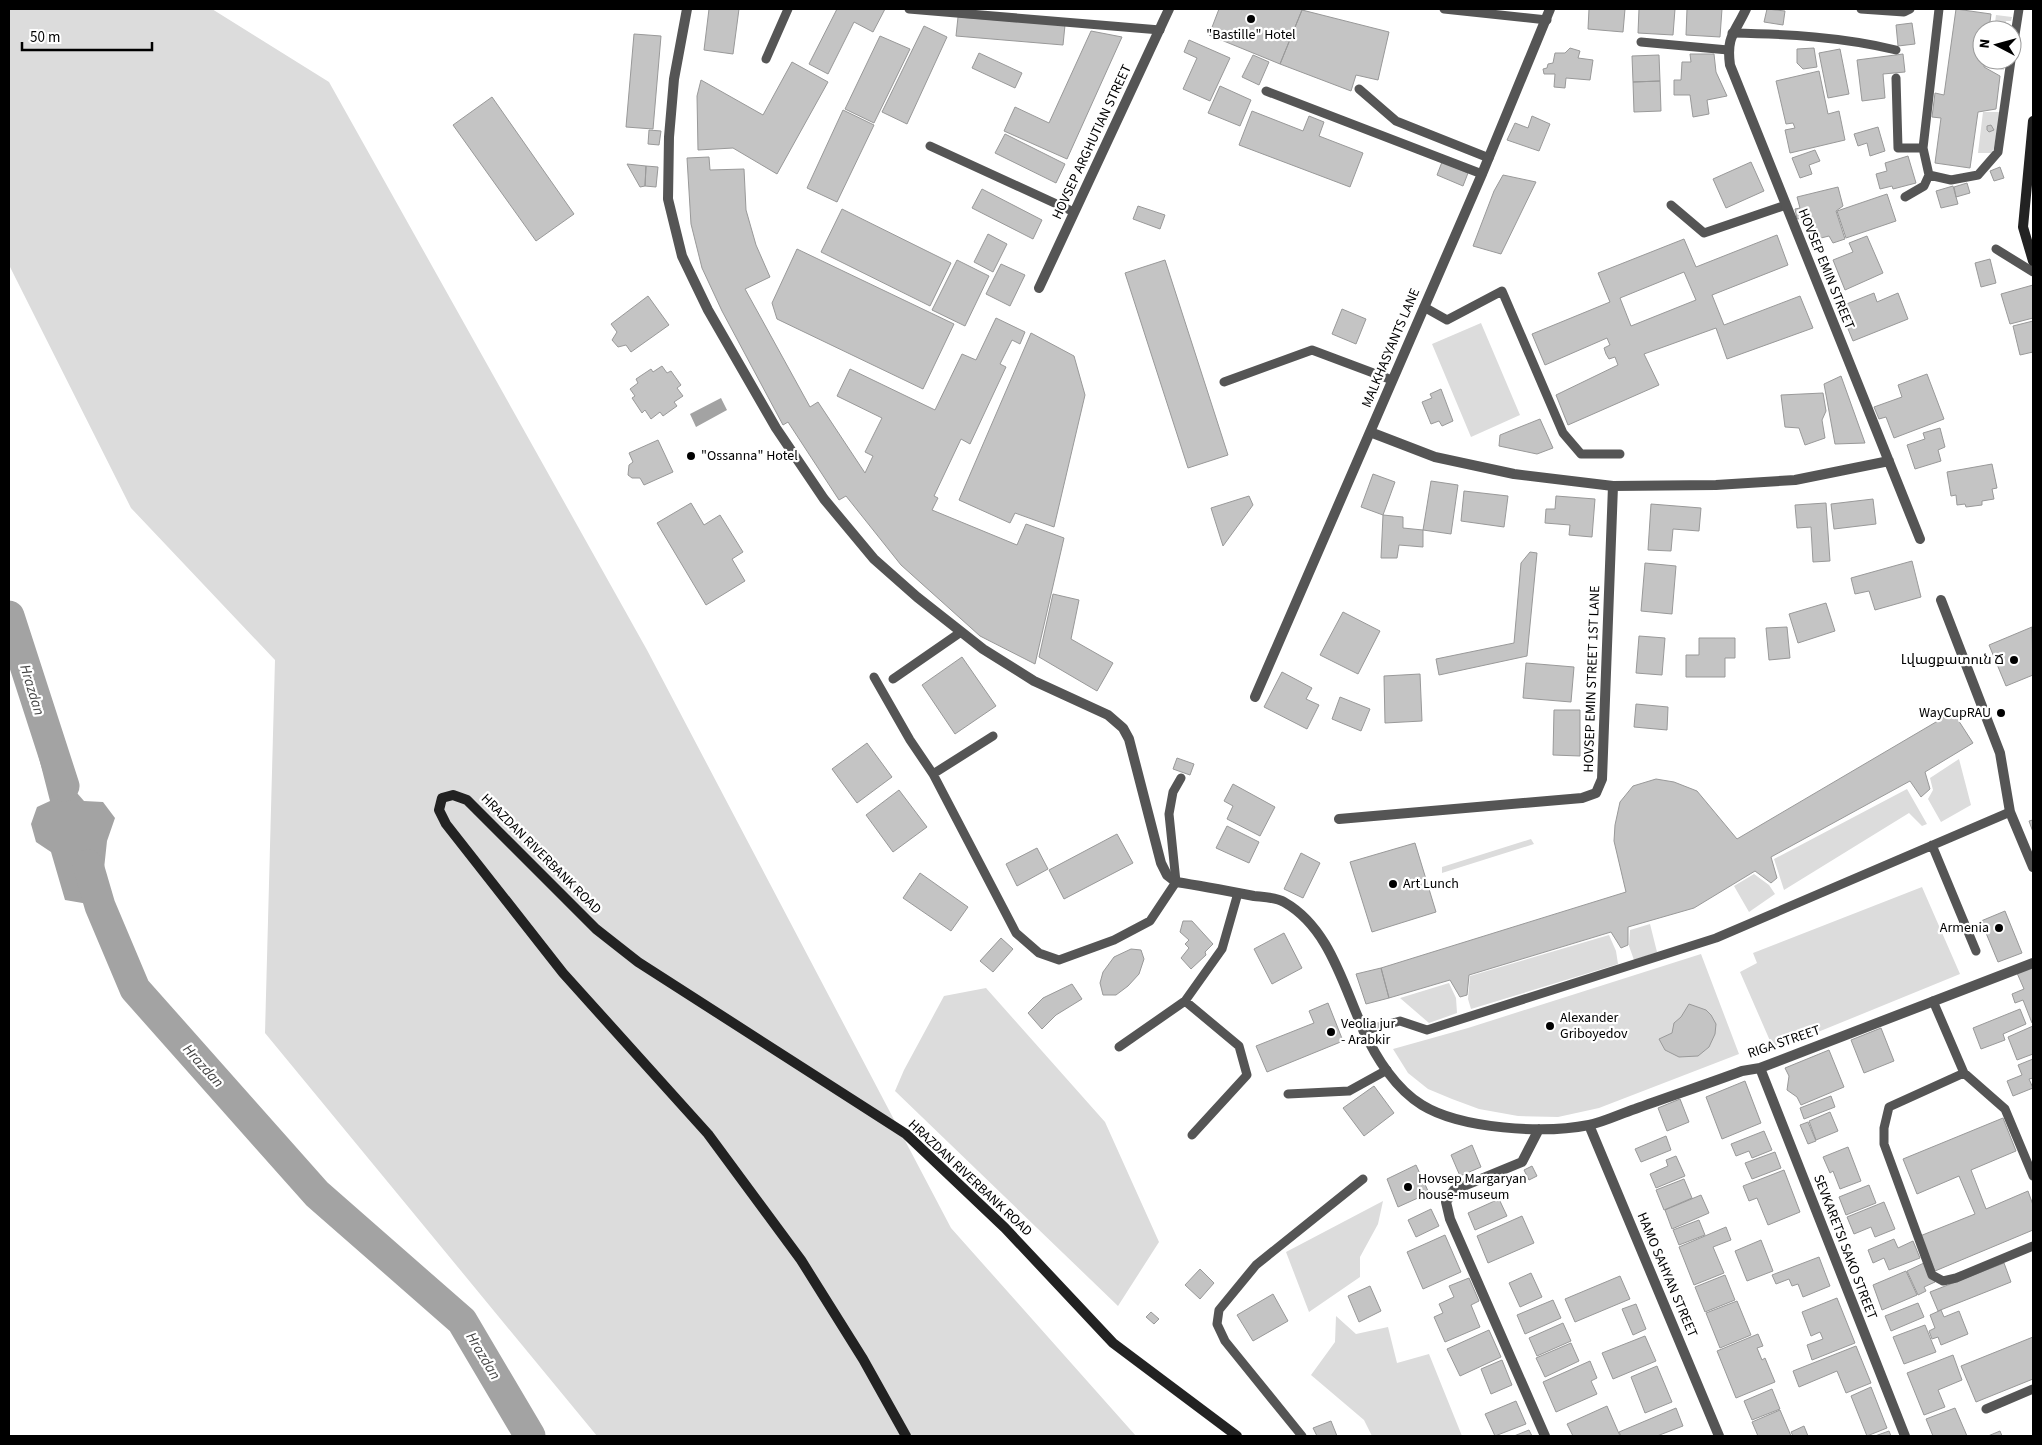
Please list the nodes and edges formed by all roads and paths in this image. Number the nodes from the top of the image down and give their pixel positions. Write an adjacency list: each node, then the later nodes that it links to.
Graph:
1 (687, 9): 45 (street)
2 (788, 9): 17 (lane)
3 (909, 9): 12 (lane)
4 (1170, 9): 12 (street, HOVSEP ARGHUTIAN STREET)
5 (1444, 9): 11 (lane)
6 (1550, 9): 11 (street, MALKHASYANTS LANE)
7 (1746, 9): 13 (street, HOVSEP EMIN STREET)
8 (1861, 9): 9 (lane)
9 (1910, 9)
10 (1939, 9): 24 (lane)
11 (1547, 20): 25 (street, MALKHASYANTS LANE)
12 (1160, 30): 31 (street, HOVSEP ARGHUTIAN STREET)
13 (1732, 33): 15 (street, HOVSEP EMIN STREET); 16 (lane)
14 (1641, 42): 15 (lane)
15 (1728, 50): 30 (street, HOVSEP EMIN STREET)
16 (1896, 50)
17 (766, 59)
18 (2010, 70): 27 (lane)
19 (1896, 78): 24 (lane)
20 (1359, 88): 25 (lane)
21 (1266, 91): 26 (lane)
22 (2033, 121): 33 (street)
23 (930, 146): 31 (lane)
24 (1923, 148): 27 (lane)
25 (1489, 158): 26 (street, MALKHASYANTS LANE)
26 (1482, 174): 36 (street, MALKHASYANTS LANE)
27 (1929, 175): 28 (lane)
28 (1905, 197)
29 (1672, 205): 30 (lane)
30 (1786, 205): 41 (street, HOVSEP EMIN STREET)
31 (1074, 212): 35 (street, HOVSEP ARGHUTIAN STREET)
32 (1996, 249): 34 (lane)
33 (2033, 261)
34 (2033, 272)
35 (1039, 288)
36 (1424, 307): 37 (street, MALKHASYANTS LANE); 40 (lane)
37 (1392, 380): 38 (lane); 39 (street, MALKHASYANTS LANE)
38 (1224, 382)
39 (1370, 432): 42 (street); 48 (street, MALKHASYANTS LANE)
40 (1620, 454)
41 (1889, 461): 42 (street); 43 (street, HOVSEP EMIN STREET)
42 (1613, 486): 53 (street, HOVSEP EMIN STREET 1ST LANE)
43 (1920, 539)
44 (1941, 600): 52 (street)
45 (961, 632): 47 (lane); 56 (street)
46 (874, 677): 50 (lane)
47 (893, 679)
48 (1255, 697)
49 (993, 736): 50 (lane)
50 (933, 774): 56 (lane)
51 (1181, 778): 56 (lane)
52 (2010, 812): 54 (lane); 55 (street)
53 (1339, 819)
54 (1932, 845): 58 (lane); 62 (lane)
55 (2033, 867)
56 (1176, 882): 57 (street, RIGA STREET)
57 (1238, 893): 60 (lane); 62 (street, RIGA STREET)
58 (1976, 951)
59 (2033, 962): 61 (street, RIGA STREET)
60 (1186, 1001): 63 (lane); 70 (lane)
61 (1933, 1001): 64 (street, RIGA STREET); 66 (lane)
62 (1363, 1031): 65 (street, RIGA STREET)
63 (1119, 1047)
64 (1760, 1068): 68 (street, RIGA STREET); 81 (street, SEVKARETSI SAKO STREET)
65 (1388, 1070): 67 (lane); 69 (street, RIGA STREET)
66 (1964, 1073): 71 (lane); 73 (lane)
67 (1288, 1094)
68 (1589, 1125): 69 (street, RIGA STREET); 80 (street, HAMO SAHYAN STREET)
69 (1539, 1129): 79 (street)
70 (1192, 1135)
71 (2033, 1176)
72 (1363, 1179): 78 (lane)
73 (2033, 1246)
74 (2033, 1389): 75 (lane)
75 (1986, 1409)
76 (906, 1436): 77 (street, HRAZDAN RIVERBANK ROAD)
77 (1237, 1436)
78 (1302, 1436)
79 (1545, 1436)
80 (1719, 1436)
81 (1905, 1436)

